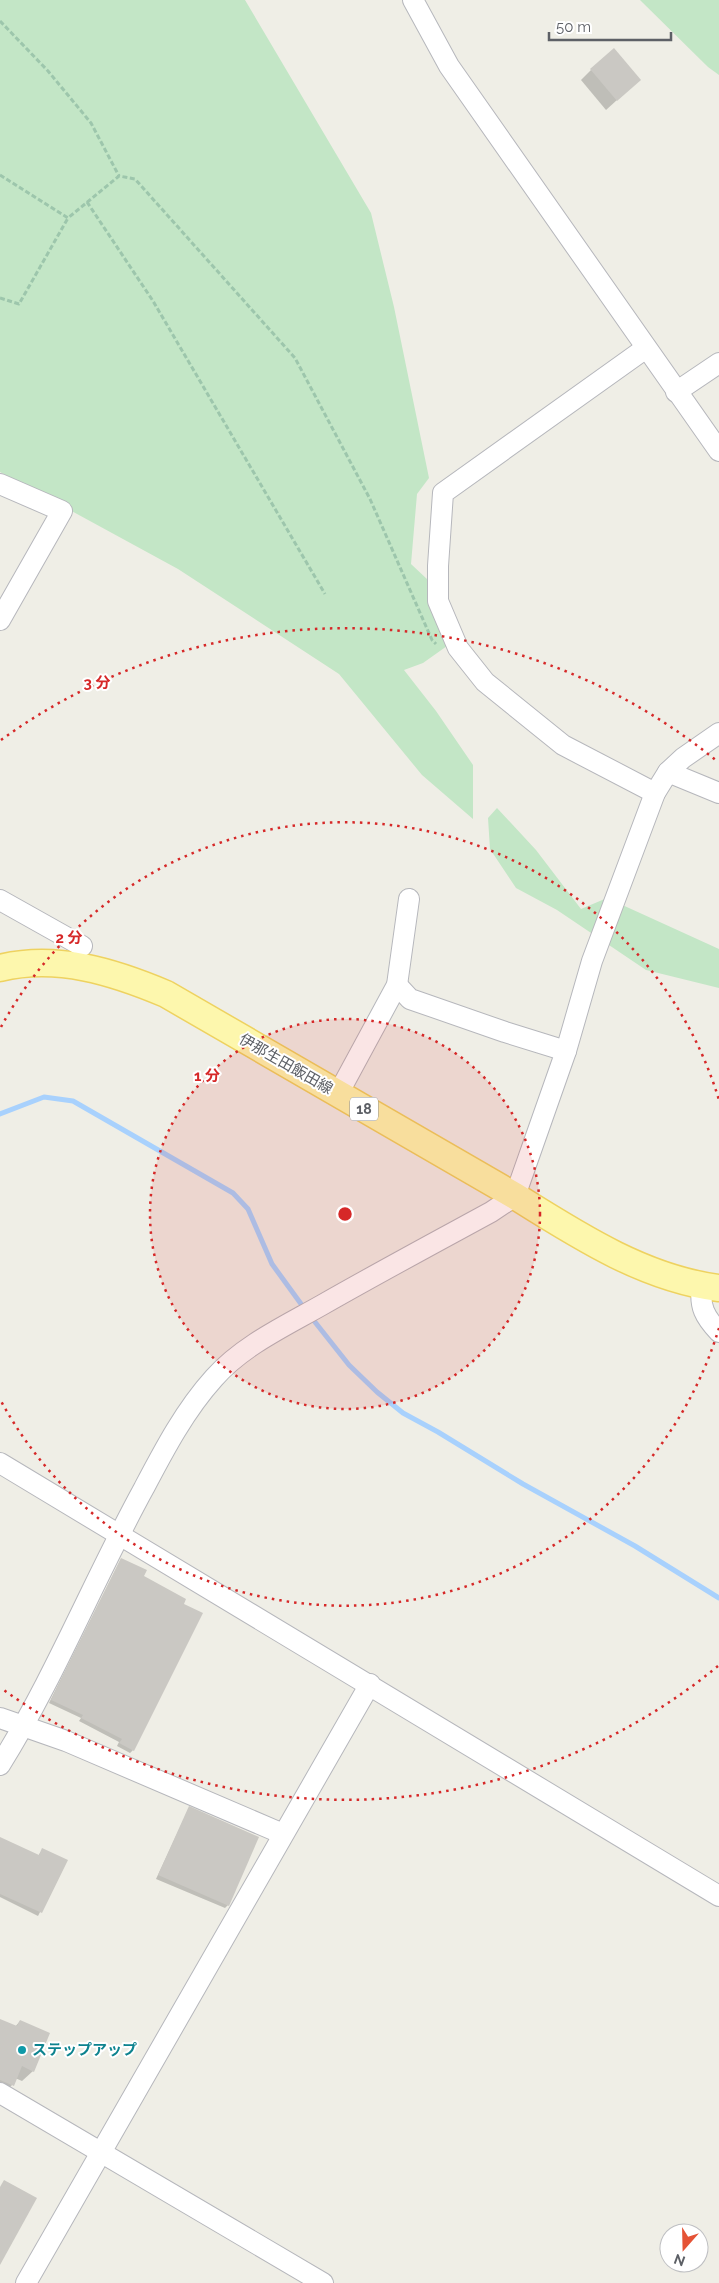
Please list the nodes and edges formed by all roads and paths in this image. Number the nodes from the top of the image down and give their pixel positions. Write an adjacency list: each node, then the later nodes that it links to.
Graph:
1 (413, 0): 8 (street)
2 (0, 21): 4 (path)
3 (0, 175): 6 (path)
4 (119, 176): 5 (path); 15 (path)
5 (87, 202): 6 (path); 13 (path)
6 (68, 218): 7 (path)
7 (0, 298)
8 (646, 348): 10 (street); 18 (street)
9 (719, 363): 10 (street)
10 (676, 392): 11 (street)
11 (719, 451)
12 (0, 484): 14 (street)
13 (325, 594)
14 (0, 620)
15 (438, 646)
16 (719, 733): 17 (street)
17 (668, 772): 18 (street); 19 (street)
18 (656, 793): 25 (street)
19 (719, 794)
20 (409, 899): 24 (street)
21 (0, 900): 22 (street)
22 (82, 946)
23 (0, 968): 26 (main road, 伊那生田飯田線 / 18)
24 (397, 985): 25 (street); 26 (street)
25 (566, 1051): 27 (street)
26 (338, 1094): 27 (main road, 伊那生田飯田線 / 18)
27 (515, 1196): 28 (main road, 伊那生田飯田線 / 18); 31 (street)
28 (711, 1287): 29 (street)
29 (719, 1332)
30 (0, 1463): 31 (street)
31 (119, 1533): 32 (street); 34 (street)
32 (370, 1684): 36 (street); 37 (street)
33 (0, 1718): 34 (street)
34 (24, 1727): 35 (street); 36 (street)
35 (0, 1765)
36 (283, 1834): 39 (street)
37 (719, 1896)
38 (0, 2093): 39 (street)
39 (102, 2151): 40 (street); 41 (street)
40 (26, 2283)
41 (322, 2283)

